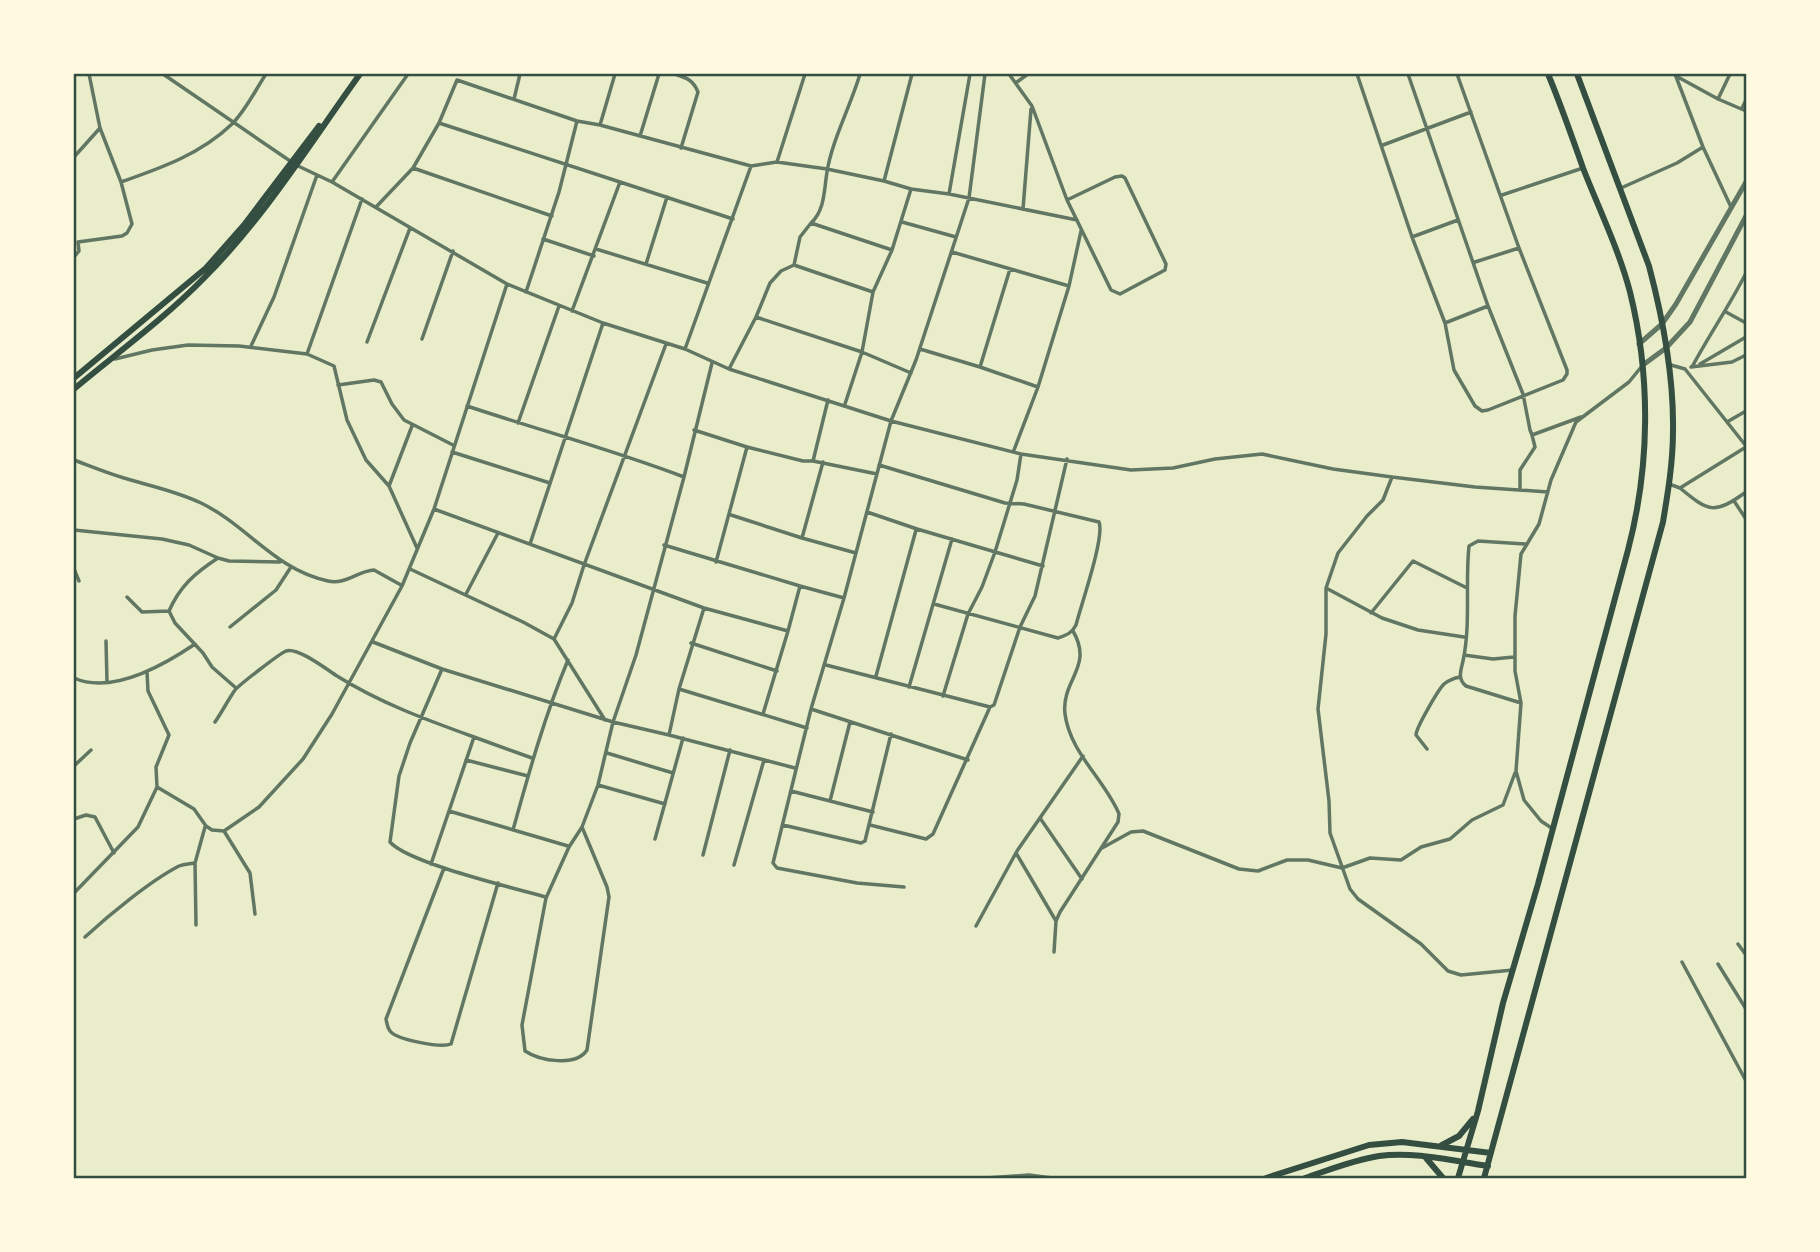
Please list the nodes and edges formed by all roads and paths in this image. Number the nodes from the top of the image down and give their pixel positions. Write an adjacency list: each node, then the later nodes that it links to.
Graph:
1 (89, 74): 37 (street)
2 (163, 74): 34 (street)
3 (266, 74): 34 (street)
4 (359, 74): 45 (main road)
5 (408, 74): 54 (street)
6 (451, 74): 25 (street)
7 (520, 74): 27 (street)
8 (615, 74): 36 (street)
9 (659, 74): 39 (street)
10 (676, 74): 42 (street)
11 (805, 74): 44 (street)
12 (860, 74): 50 (street)
13 (912, 74): 52 (street)
14 (970, 74): 59 (street)
15 (985, 74): 62 (street)
16 (1009, 74): 26 (street)
17 (1028, 74): 26 (street)
18 (1357, 74): 40 (street)
19 (1408, 74): 38 (street)
20 (1457, 74): 32 (street)
21 (1548, 74): 49 (main road)
22 (1577, 74): 58 (main road)
23 (1730, 74): 28 (street)
24 (1676, 75): 28 (street); 41 (street)
25 (457, 80): 27 (street); 35 (street)
26 (1017, 82): 30 (street)
27 (514, 99): 33 (street)
28 (1718, 99): 31 (street)
29 (1746, 100): 31 (street)
30 (1032, 106): 64 (street); 66 (street)
31 (1744, 110)
32 (1471, 112): 38 (street); 60 (street)
33 (577, 121): 36 (street); 46 (street)
34 (234, 122): 45 (street); 53 (street)
35 (439, 123): 46 (street); 48 (street)
36 (600, 125): 39 (street)
37 (100, 128): 43 (street); 53 (street)
38 (1427, 129): 40 (street); 72 (street)
39 (640, 136): 42 (street)
40 (1383, 145): 79 (street)
41 (1703, 146): 58 (street); 67 (street)
42 (681, 148): 47 (street)
43 (74, 157)
44 (777, 162): 47 (street); 50 (street)
45 (294, 164): 51 (street); 129 (main road); 132 (main road)
46 (566, 166): 55 (street); 68 (street)
47 (751, 166): 70 (street)
48 (412, 168): 65 (street); 68 (street)
49 (1583, 168): 60 (street); 112 (main road)
50 (827, 169): 52 (street); 74 (street)
51 (317, 175): 54 (street); 113 (street)
52 (884, 181): 57 (street)
53 (121, 182): 81 (street)
54 (332, 182): 63 (street)
55 (620, 182): 61 (street); 83 (street)
56 (1746, 182): 67 (street)
57 (911, 188): 59 (street); 73 (street)
58 (1620, 188): 107 (main road)
59 (949, 194): 62 (street)
60 (1502, 195): 82 (street)
61 (667, 197): 70 (street); 90 (street)
62 (969, 198): 66 (street); 78 (street)
63 (362, 199): 65 (street); 118 (street)
64 (1067, 200): 71 (street); 76 (street)
65 (375, 207): 75 (street)
66 (1023, 208): 71 (street)
67 (1732, 210): 107 (street)
68 (552, 216): 80 (street)
69 (1746, 216): 114 (street)
70 (733, 219): 94 (street)
71 (1077, 220): 76 (street)
72 (1458, 220): 79 (street); 89 (street)
73 (902, 222): 78 (street); 84 (street)
74 (811, 223): 84 (street); 91 (street)
75 (410, 228): 85 (street); 110 (street)
76 (1081, 231): 96 (street)
77 (74, 235): 81 (street)
78 (956, 237): 86 (street)
79 (1412, 237): 105 (street)
80 (543, 239): 87 (street); 97 (street)
81 (78, 242): 88 (street)
82 (1519, 248): 89 (street); 133 (street)
83 (596, 250): 87 (street); 90 (street)
84 (892, 250): 98 (street)
85 (453, 251): 95 (street); 109 (street)
86 (952, 252): 92 (street); 116 (street)
87 (594, 256): 101 (street)
88 (74, 257)
89 (1474, 262): 100 (street)
90 (646, 264): 94 (street)
91 (794, 265): 98 (street); 103 (street)
92 (1010, 269): 96 (street); 124 (street)
93 (1746, 273): 102 (street)
94 (707, 283): 115 (street)
95 (508, 284): 97 (street); 136 (street)
96 (1069, 285): 131 (street)
97 (526, 292): 99 (street)
98 (873, 292): 117 (street)
99 (559, 306): 101 (street); 141 (street)
100 (1488, 306): 105 (street); 133 (street)
101 (572, 311): 104 (street)
102 (1726, 312): 106 (street); 125 (street)
103 (756, 317): 117 (street); 126 (street)
104 (603, 323): 111 (street); 145 (street)
105 (1445, 323): 133 (street)
106 (1746, 323)
107 (1662, 324): 112 (street); 114 (main road)
108 (1746, 337): 123 (street)
109 (422, 339)
110 (368, 342)
111 (666, 344): 115 (street); 152 (street)
112 (1639, 344): 121 (main road)
113 (251, 346): 118 (street); 132 (street)
114 (1665, 348): 121 (street); 122 (main road)
115 (685, 349): 120 (street)
116 (920, 349): 124 (street); 128 (street)
117 (862, 352): 128 (street); 135 (street)
118 (307, 354): 130 (street)
119 (1746, 355): 123 (street)
120 (712, 362): 126 (street); 143 (street)
121 (1643, 365): 138 (street); 276 (main road)
122 (1668, 365): 127 (street); 162 (main road)
123 (1698, 365): 125 (street)
124 (981, 367): 131 (street)
125 (1692, 367): 127 (street)
126 (729, 369): 134 (street)
127 (1685, 369): 140 (street)
128 (911, 373): 139 (street)
129 (74, 378)
130 (338, 385): 142 (street); 163 (street)
131 (1038, 387): 149 (street)
132 (74, 389)
133 (1522, 394): 144 (street)
134 (828, 400): 135 (street); 155 (street)
135 (845, 404): 139 (street)
136 (467, 406): 141 (street); 146 (street)
137 (1746, 411): 140 (street)
138 (1582, 416): 144 (street); 166 (street)
139 (891, 421): 149 (street); 157 (street)
140 (1727, 422): 147 (street)
141 (518, 423): 145 (street)
142 (412, 426): 146 (street); 163 (street)
143 (694, 430): 148 (street); 159 (street)
144 (1532, 435): 165 (street)
145 (564, 438): 152 (street); 161 (street)
146 (453, 445): 150 (street)
147 (1746, 446): 164 (street)
148 (747, 447): 155 (street); 173 (street)
149 (1014, 450): 151 (street)
150 (452, 452): 161 (street); 170 (street)
151 (1021, 454): 154 (street); 169 (street)
152 (625, 455): 159 (street); 189 (street)
153 (74, 460): 187 (street)
154 (1067, 460): 160 (street); 171 (street)
155 (813, 461): 156 (street)
156 (823, 463): 158 (street); 178 (street)
157 (879, 465): 158 (street); 169 (street)
158 (877, 474): 172 (street)
159 (684, 477): 182 (street)
160 (1392, 477): 165 (street); 199 (street)
161 (550, 483): 180 (street)
162 (1669, 484): 164 (street); 311 (main road)
163 (389, 486): 183 (street)
164 (1679, 488): 168 (street)
165 (1520, 490): 166 (street)
166 (1548, 492): 181 (street)
167 (1746, 492): 168 (street)
168 (1734, 501): 174 (street)
169 (1010, 503): 171 (street); 184 (street)
170 (434, 509): 177 (street); 183 (street)
171 (1056, 511): 190 (street); 211 (street)
172 (867, 512): 175 (street); 185 (street)
173 (730, 514): 178 (street); 188 (street)
174 (1746, 519)
175 (917, 529): 179 (street); 225 (street)
176 (74, 530): 186 (street)
177 (498, 533): 180 (street); 200 (street)
178 (802, 538): 185 (street)
179 (952, 539): 184 (street); 203 (street)
180 (530, 544): 189 (street)
181 (1525, 544): 197 (street); 219 (street)
182 (664, 545): 188 (street); 198 (street)
183 (417, 548): 193 (street)
184 (995, 552): 190 (street); 207 (street)
185 (856, 553): 202 (street)
186 (218, 558): 187 (street); 205 (street)
187 (281, 562): 191 (street)
188 (716, 562): 196 (street)
189 (584, 565): 198 (street); 213 (street)
190 (1043, 566): 209 (street)
191 (290, 567): 195 (street); 208 (street)
192 (74, 569): 194 (street)
193 (410, 569): 195 (street); 200 (street)
194 (79, 581)
195 (402, 586): 215 (street)
196 (800, 586): 202 (street); 210 (street)
197 (1467, 588): 206 (street); 212 (street)
198 (653, 589): 204 (street); 242 (street)
199 (1326, 589): 206 (street); 289 (street)
200 (466, 594): 213 (street)
201 (127, 597): 205 (street)
202 (844, 598): 221 (street)
203 (934, 604): 207 (street); 230 (street)
204 (704, 608): 210 (street); 216 (street)
205 (169, 611): 217 (street)
206 (1371, 613): 212 (street)
207 (968, 614): 209 (street); 233 (street)
208 (230, 626)
209 (1020, 627): 211 (street); 236 (street)
210 (788, 631): 223 (street)
211 (1073, 631): 253 (street)
212 (1465, 638): 218 (street)
213 (554, 639): 220 (street)
214 (106, 641): 228 (street)
215 (372, 641): 222 (street); 229 (street)
216 (691, 643): 223 (street); 232 (street)
217 (195, 644): 224 (street); 231 (street)
218 (1464, 655): 219 (street); 226 (street)
219 (1514, 657): 235 (street)
220 (568, 659): 234 (street); 240 (street)
221 (825, 664): 225 (street); 237 (street)
222 (442, 669): 234 (street); 239 (street)
223 (777, 671): 238 (street)
224 (147, 672): 228 (street); 264 (street)
225 (876, 676): 230 (street)
226 (1460, 677): 235 (street); 251 (street)
227 (74, 678): 228 (street)
228 (107, 682)
229 (348, 682): 231 (street); 239 (street); 278 (street)
230 (909, 687): 233 (street)
231 (236, 688): 241 (street)
232 (679, 690): 238 (street); 246 (street)
233 (943, 696): 236 (street)
234 (550, 703): 240 (street); 254 (street)
235 (1521, 703): 260 (street)
236 (990, 707): 257 (street)
237 (811, 709): 243 (street); 244 (street)
238 (763, 714): 244 (street)
239 (422, 718): 247 (street); 286 (street)
240 (605, 720): 242 (street)
241 (215, 722)
242 (614, 722): 246 (street); 252 (street)
243 (850, 722): 245 (street); 266 (street)
244 (807, 727): 259 (street)
245 (891, 734): 257 (street); 269 (street)
246 (669, 735): 248 (street)
247 (474, 737): 254 (street); 255 (street)
248 (683, 738): 250 (street); 261 (street)
249 (91, 750): 258 (street)
250 (730, 750): 256 (street); 284 (street)
251 (1427, 750)
252 (607, 753): 261 (street); 263 (street)
253 (1083, 756): 270 (street); 281 (street)
254 (532, 758): 262 (street)
255 (466, 760): 262 (street); 268 (street)
256 (764, 760): 259 (street); 287 (street)
257 (968, 760): 273 (street)
258 (74, 766)
259 (796, 768): 265 (street)
260 (1516, 771): 276 (street); 289 (street)
261 (673, 773): 267 (street)
262 (528, 776): 277 (street)
263 (598, 785): 267 (street); 275 (street)
264 (157, 787): 274 (street); 282 (street)
265 (791, 791): 266 (street); 272 (street)
266 (830, 801): 269 (street)
267 (664, 804): 279 (street)
268 (449, 811): 277 (street); 286 (street)
269 (873, 812): 273 (street)
270 (1040, 818): 283 (street); 290 (street)
271 (74, 819): 282 (street)
272 (783, 825): 273 (street); 292 (street)
273 (870, 825)
274 (206, 826): 278 (street); 285 (street)
275 (582, 827): 280 (street); 294 (street)
276 (1553, 829): 305 (main road)
277 (513, 830): 280 (street)
278 (224, 831): 295 (street)
279 (655, 839)
280 (569, 846): 294 (street)
281 (1102, 848): 289 (street); 290 (street)
282 (114, 853): 293 (street)
283 (1016, 853): 296 (street); 298 (street)
284 (703, 855)
285 (195, 863): 297 (street); 299 (street)
286 (431, 864): 288 (street)
287 (734, 865)
288 (444, 868): 291 (street); 291 (street)
289 (1342, 868): 305 (street)
290 (1082, 879): 296 (street)
291 (498, 883): 294 (street)
292 (904, 887)
293 (74, 893)
294 (546, 898)
295 (255, 914)
296 (1056, 921): 301 (street)
297 (196, 925)
298 (976, 926)
299 (85, 937)
300 (1738, 944): 302 (street)
301 (1054, 952)
302 (1746, 955)
303 (1682, 962): 307 (street)
304 (1718, 964): 306 (street)
305 (1513, 970): 308 (main road)
306 (1746, 1009)
307 (1746, 1080)
308 (1478, 1111): 309 (main road); 310 (main road)
309 (1438, 1146): 310 (main road); 315 (main road)
310 (1465, 1149): 311 (main road); 313 (main road)
311 (1492, 1153): 314 (main road)
312 (1426, 1158): 313 (main road); 319 (main road); 320 (main road)
313 (1462, 1162): 314 (main road); 321 (main road)
314 (1488, 1166): 322 (main road)
315 (1290, 1175): 318 (main road)
316 (986, 1178): 317 (street)
317 (1052, 1178)
318 (1266, 1178)
319 (1308, 1178)
320 (1443, 1178)
321 (1458, 1178)
322 (1485, 1178)

